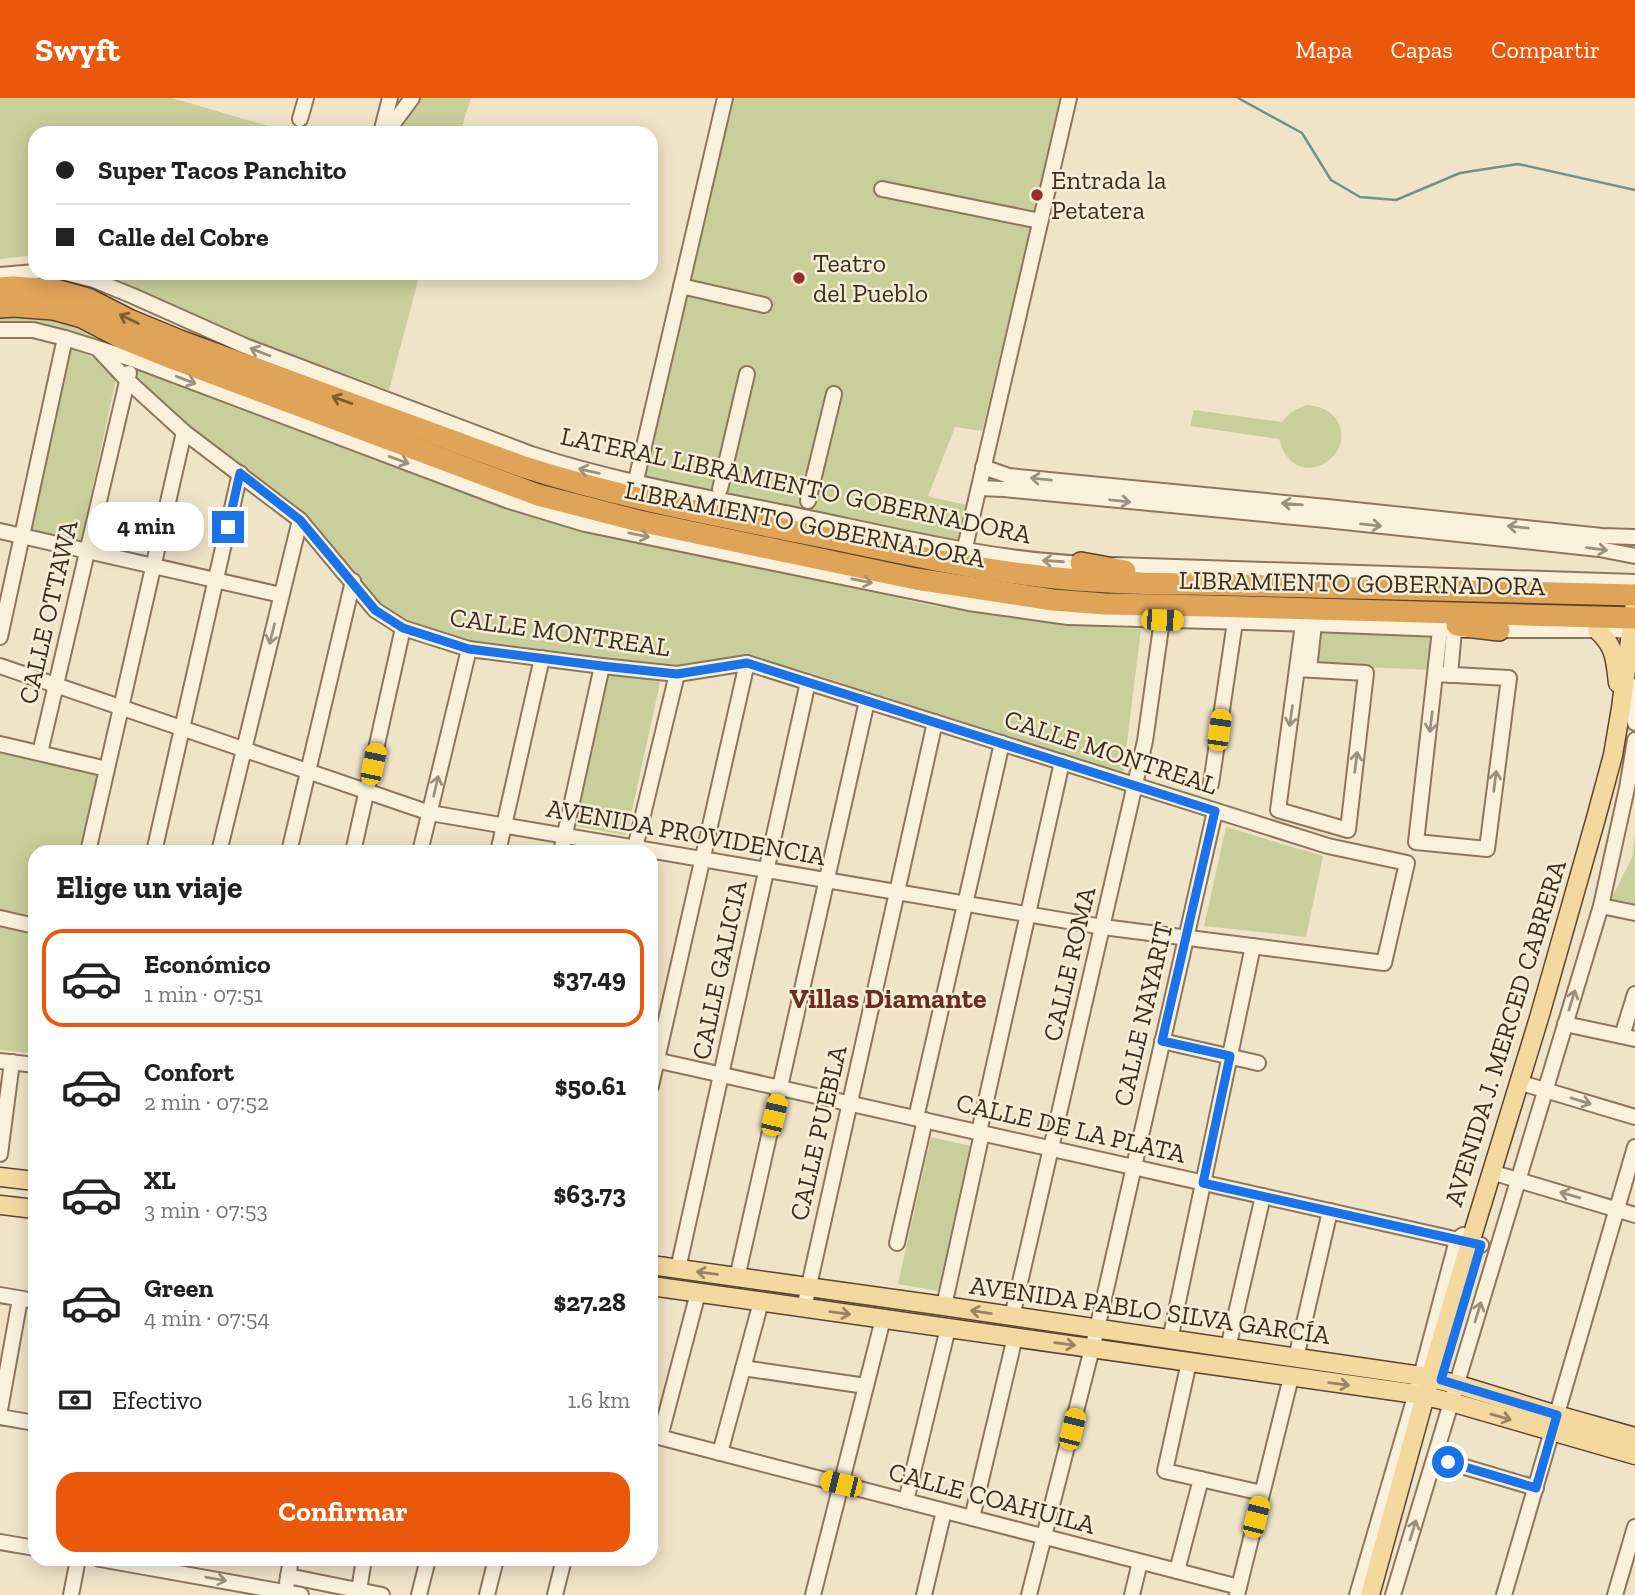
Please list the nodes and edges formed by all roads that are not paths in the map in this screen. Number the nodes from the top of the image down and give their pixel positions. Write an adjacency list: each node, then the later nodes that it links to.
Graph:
1 (306, 98): 6 (street)
2 (390, 98): 7 (street)
3 (412, 98): 8 (street)
4 (725, 98): 14 (street)
5 (1069, 98): 10 (street)
6 (300, 119)
7 (385, 126)
8 (390, 126)
9 (882, 189): 10 (street)
10 (1040, 221): 26 (street)
11 (28, 273): 12 (street)
12 (0, 275)
13 (90, 280): 29 (street, LATERAL LIBRAMIENTO GOBERNADORA, one-way to 13)
14 (681, 286): 16 (street); 29 (street)
15 (0, 288): 29 (highway, LIBRAMIENTO GOBERNADORA, one-way to 15)
16 (764, 305)
17 (0, 307): 39 (highway, LIBRAMIENTO GOBERNADORA)
18 (0, 332): 19 (street, CALLE MONTREAL)
19 (65, 338): 20 (street, CALLE MONTREAL); 36 (street)
20 (99, 350): 21 (street); 23 (street, CALLE MONTREAL)
21 (132, 359): 23 (street, CALLE OTTAWA); 42 (street, one-way to 42)
22 (747, 374): 30 (street)
23 (127, 380): 25 (street, CALLE MONTREAL); 38 (street, CALLE OTTAWA)
24 (834, 394): 32 (street)
25 (184, 432): 27 (street, CALLE MONTREAL); 44 (street)
26 (983, 467): 28 (street); 31 (street, one-way to 26)
27 (240, 473): 34 (street, CALLE MONTREAL); 45 (street)
28 (979, 488): 31 (street, one-way to 31); 41 (street)
29 (634, 489): 41 (highway, LIBRAMIENTO GOBERNADORA)
30 (720, 489)
31 (1180, 500): 33 (street)
32 (808, 501)
33 (1326, 514): 37 (street, one-way to 33); 40 (street, one-way to 40)
34 (300, 520): 46 (street, CALLE MONTREAL); 50 (street)
35 (0, 531): 36 (street)
36 (22, 536): 38 (street); 60 (street)
37 (1635, 537)
38 (87, 551): 44 (street); 70 (street, CALLE OTTAWA)
39 (807, 556): 42 (highway); 51 (highway, LIBRAMIENTO GOBERNADORA)
40 (1635, 556)
41 (963, 557): 43 (street, LATERAL LIBRAMIENTO GOBERNADORA, one-way to 41); 48 (highway, LIBRAMIENTO GOBERNADORA)
42 (769, 562): 52 (street, one-way to 52)
43 (1081, 563): 47 (street, LATERAL LIBRAMIENTO GOBERNADORA); 48 (highway)
44 (153, 567): 45 (street); 73 (street)
45 (215, 580): 50 (street); 76 (street)
46 (352, 581): 56 (street, CALLE MONTREAL); 84 (street)
47 (1635, 582)
48 (1193, 584): 49 (highway, LIBRAMIENTO GOBERNADORA)
49 (1635, 595)
50 (281, 596): 80 (street, one-way to 80)
51 (1386, 612): 53 (highway, LIBRAMIENTO GOBERNADORA); 58 (highway)
52 (1162, 620): 54 (street); 86 (street, CALLE ROMA)
53 (1634, 620): 59 (street); 71 (main road, AVENIDA J. MERCED CABRERA)
54 (1235, 622): 55 (street); 85 (street)
55 (1309, 624): 57 (street); 66 (street)
56 (403, 628): 61 (street, CALLE MONTREAL); 87 (street)
57 (1447, 630): 58 (street); 68 (street)
58 (1499, 630): 59 (street)
59 (1597, 630): 71 (main road)
60 (0, 637)
61 (469, 649): 62 (street, CALLE MONTREAL); 89 (street, one-way to 61)
62 (542, 658): 65 (street, CALLE MONTREAL); 90 (street)
63 (747, 663): 67 (street, CALLE MONTREAL); 69 (street, CALLE MONTREAL); 103 (street)
64 (0, 666): 70 (street, AVENIDA PROVIDENCIA)
65 (602, 666): 67 (street, CALLE MONTREAL); 91 (street)
66 (1303, 669): 66 (street, one-way to 66)
67 (677, 674): 101 (street)
68 (1443, 675): 68 (street, one-way to 68)
69 (808, 682): 72 (street, CALLE MONTREAL); 104 (street, CALLE GALICIA)
70 (56, 685): 73 (street, AVENIDA PROVIDENCIA); 81 (street, CALLE OTTAWA)
71 (1631, 693): 75 (street); 128 (main road, AVENIDA J. MERCED CABRERA); 138 (main road, AVENIDA J. MERCED CABRERA)
72 (867, 701): 74 (street, CALLE MONTREAL); 105 (street)
73 (121, 708): 76 (street, AVENIDA PROVIDENCIA); 83 (street)
74 (935, 722): 78 (street, CALLE MONTREAL); 106 (street, CALLE PUEBLA)
75 (1635, 723)
76 (182, 728): 80 (street, AVENIDA PROVIDENCIA); 93 (street)
77 (1635, 740): 108 (street)
78 (1002, 743): 82 (street, CALLE MONTREAL); 107 (street)
79 (0, 744): 81 (street)
80 (244, 750): 84 (street, AVENIDA PROVIDENCIA); 94 (street)
81 (40, 753): 83 (street)
82 (1062, 762): 86 (street, CALLE MONTREAL); 110 (street)
83 (107, 769): 92 (street)
84 (308, 772): 87 (street, AVENIDA PROVIDENCIA); 95 (street)
85 (1211, 784)
86 (1135, 786): 88 (street, CALLE MONTREAL); 113 (street, CALLE ROMA)
87 (367, 792): 89 (street, AVENIDA PROVIDENCIA); 96 (street)
88 (1215, 811): 114 (street, CALLE NAYARIT); 116 (street, CALLE MONTREAL)
89 (430, 813): 90 (street, AVENIDA PROVIDENCIA); 97 (street)
90 (504, 826): 91 (street, AVENIDA PROVIDENCIA); 98 (street)
91 (565, 836): 99 (street); 100 (street, AVENIDA PROVIDENCIA)
92 (90, 845)
93 (155, 845)
94 (221, 845)
95 (291, 845)
96 (355, 845)
97 (422, 845)
98 (500, 845)
99 (563, 845)
100 (609, 845)
101 (635, 845)
102 (658, 853): 103 (street, AVENIDA PROVIDENCIA)
103 (703, 859): 104 (street, AVENIDA PROVIDENCIA); 121 (street)
104 (766, 870): 105 (street, AVENIDA PROVIDENCIA); 127 (street, CALLE GALICIA)
105 (826, 880): 106 (street, AVENIDA PROVIDENCIA); 129 (street)
106 (897, 892): 107 (street, AVENIDA PROVIDENCIA); 130 (street, CALLE PUEBLA)
107 (965, 904): 110 (street, AVENIDA PROVIDENCIA); 132 (street)
108 (1601, 906): 109 (street); 118 (street, one-way to 108)
109 (1635, 913)
110 (1028, 914): 113 (street, AVENIDA PROVIDENCIA); 133 (street)
111 (0, 918): 112 (street)
112 (28, 924)
113 (1102, 927): 114 (street, AVENIDA PROVIDENCIA); 135 (street, CALLE ROMA)
114 (1186, 937): 115 (street, AVENIDA PROVIDENCIA); 120 (street, CALLE NAYARIT)
115 (1253, 946): 116 (street, AVENIDA PROVIDENCIA); 122 (street)
116 (1384, 962)
117 (1635, 994): 119 (street)
118 (1565, 1024): 119 (street); 128 (street)
119 (1629, 1038)
120 (1162, 1041): 122 (street); 137 (street, CALLE NAYARIT)
121 (658, 1043)
122 (1230, 1056): 125 (street); 141 (street)
123 (658, 1060): 127 (street, CALLE DE LA PLATA)
124 (6, 1062): 126 (street); 136 (street)
125 (1258, 1063)
126 (28, 1064)
127 (721, 1074): 129 (street, CALLE DE LA PLATA); 151 (street, CALLE GALICIA)
128 (1536, 1087): 131 (street, one-way to 131); 138 (main road, AVENIDA J. MERCED CABRERA)
129 (780, 1088): 130 (street, CALLE DE LA PLATA); 152 (street)
130 (850, 1103): 132 (street, CALLE DE LA PLATA); 154 (street, CALLE PUEBLA)
131 (1635, 1117)
132 (921, 1119): 133 (street, CALLE DE LA PLATA); 149 (street)
133 (980, 1133): 135 (street, CALLE DE LA PLATA); 160 (street)
134 (1635, 1147): 145 (street)
135 (1051, 1149): 137 (street, CALLE DE LA PLATA); 162 (street, CALLE ROMA)
136 (0, 1153)
137 (1134, 1167): 141 (street, CALLE DE LA PLATA); 165 (street, CALLE NAYARIT)
138 (1503, 1176): 145 (street, one-way to 138); 148 (main road, AVENIDA J. MERCED CABRERA); 175 (street, one-way to 138)
139 (0, 1177): 140 (main road)
140 (28, 1180)
141 (1203, 1183): 142 (street, CALLE DE LA PLATA); 167 (street)
142 (1263, 1196): 146 (street, CALLE DE LA PLATA); 169 (street)
143 (0, 1205): 144 (main road)
144 (28, 1208)
145 (1617, 1209): 147 (street); 179 (street)
146 (1330, 1211): 148 (street, CALLE DE LA PLATA); 170 (street)
147 (1635, 1215)
148 (1471, 1238): 175 (main road, AVENIDA J. MERCED CABRERA)
149 (897, 1243)
150 (658, 1266): 151 (main road, AVENIDA PABLO SILVA GARCÍA)
151 (678, 1269): 152 (main road, AVENIDA PABLO SILVA GARCÍA, one-way to 151)
152 (737, 1278): 154 (main road, AVENIDA PABLO SILVA GARCÍA)
153 (658, 1287): 155 (main road, AVENIDA PABLO SILVA GARCÍA)
154 (809, 1288): 160 (main road, AVENIDA PABLO SILVA GARCÍA); 161 (street, CALLE PUEBLA)
155 (698, 1293): 159 (main road, AVENIDA PABLO SILVA GARCÍA); 180 (street)
156 (0, 1295): 157 (street)
157 (20, 1299): 158 (street); 176 (street)
158 (28, 1300)
159 (761, 1302): 161 (main road, AVENIDA PABLO SILVA GARCÍA); 172 (street)
160 (944, 1306): 162 (main road, AVENIDA PABLO SILVA GARCÍA, one-way to 160)
161 (804, 1308): 163 (main road, AVENIDA PABLO SILVA GARCÍA, one-way to 163)
162 (1012, 1317): 165 (main road, AVENIDA PABLO SILVA GARCÍA)
163 (883, 1319): 164 (main road, AVENIDA PABLO SILVA GARCÍA); 174 (street)
164 (948, 1328): 166 (main road, AVENIDA PABLO SILVA GARCÍA); 190 (street)
165 (1097, 1329): 167 (main road, AVENIDA PABLO SILVA GARCÍA); 168 (street, CALLE NAYARIT)
166 (1015, 1338): 168 (main road, AVENIDA PABLO SILVA GARCÍA, one-way to 168); 192 (street)
167 (1170, 1339): 169 (main road, AVENIDA PABLO SILVA GARCÍA)
168 (1092, 1348): 171 (main road, AVENIDA PABLO SILVA GARCÍA); 194 (street, CALLE NAYARIT)
169 (1228, 1348): 170 (main road, AVENIDA PABLO SILVA GARCÍA)
170 (1296, 1358): 175 (main road, AVENIDA PABLO SILVA GARCÍA)
171 (1189, 1362): 173 (main road, AVENIDA PABLO SILVA GARCÍA); 186 (street)
172 (743, 1368): 174 (street); 183 (street)
173 (1291, 1377): 175 (main road, AVENIDA PABLO SILVA GARCÍA, one-way to 175); 189 (street)
174 (866, 1386): 187 (street)
175 (1434, 1389): 179 (main road, AVENIDA PABLO SILVA GARCÍA); 220 (street); 221 (main road, AVENIDA J. MERCED CABRERA); 222 (main road, AVENIDA J. MERCED CABRERA); 223 (street, one-way to 175)
176 (0, 1410)
177 (0, 1417): 178 (street)
178 (28, 1422)
179 (1554, 1423): 182 (main road, AVENIDA PABLO SILVA GARCÍA); 184 (main road, AVENIDA PABLO SILVA GARCÍA); 188 (street)
180 (658, 1426)
181 (658, 1437): 183 (street, CALLE COAHUILA)
182 (1635, 1437)
183 (720, 1453): 187 (street, CALLE COAHUILA)
184 (1635, 1455)
185 (1448, 1462): 188 (street)
186 (1200, 1479): 189 (street); 205 (street)
187 (841, 1484): 190 (street, CALLE COAHUILA); 216 (street)
188 (1536, 1488): 224 (street)
189 (1262, 1493): 208 (street)
190 (906, 1501): 191 (street, CALLE COAHUILA)
191 (944, 1511): 192 (street, CALLE COAHUILA); 217 (street)
192 (972, 1518): 194 (street, CALLE COAHUILA)
193 (1635, 1527): 225 (street)
194 (1044, 1537): 197 (street, CALLE COAHUILA); 218 (street, CALLE NAYARIT)
195 (0, 1542): 196 (street)
196 (28, 1547)
197 (1140, 1562): 205 (street, CALLE COAHUILA); 219 (street)
198 (77, 1566): 210 (street)
199 (138, 1566): 209 (street, one-way to 209)
200 (290, 1566): 206 (street)
201 (363, 1566): 207 (street)
202 (426, 1566): 213 (street)
203 (494, 1566): 214 (street)
204 (562, 1566): 215 (street)
205 (1177, 1571): 208 (street, CALLE COAHUILA)
206 (288, 1576): 207 (street); 209 (street)
207 (359, 1590): 212 (street)
208 (1238, 1591)
209 (285, 1593): 211 (street)
210 (71, 1595)
211 (301, 1595)
212 (382, 1595)
213 (419, 1595)
214 (487, 1595)
215 (555, 1595)
216 (813, 1595)
217 (923, 1595)
218 (1029, 1595)
219 (1132, 1595)
220 (1357, 1595)
221 (1370, 1595)
222 (1380, 1595)
223 (1393, 1595)
224 (1504, 1595)
225 (1615, 1595)

